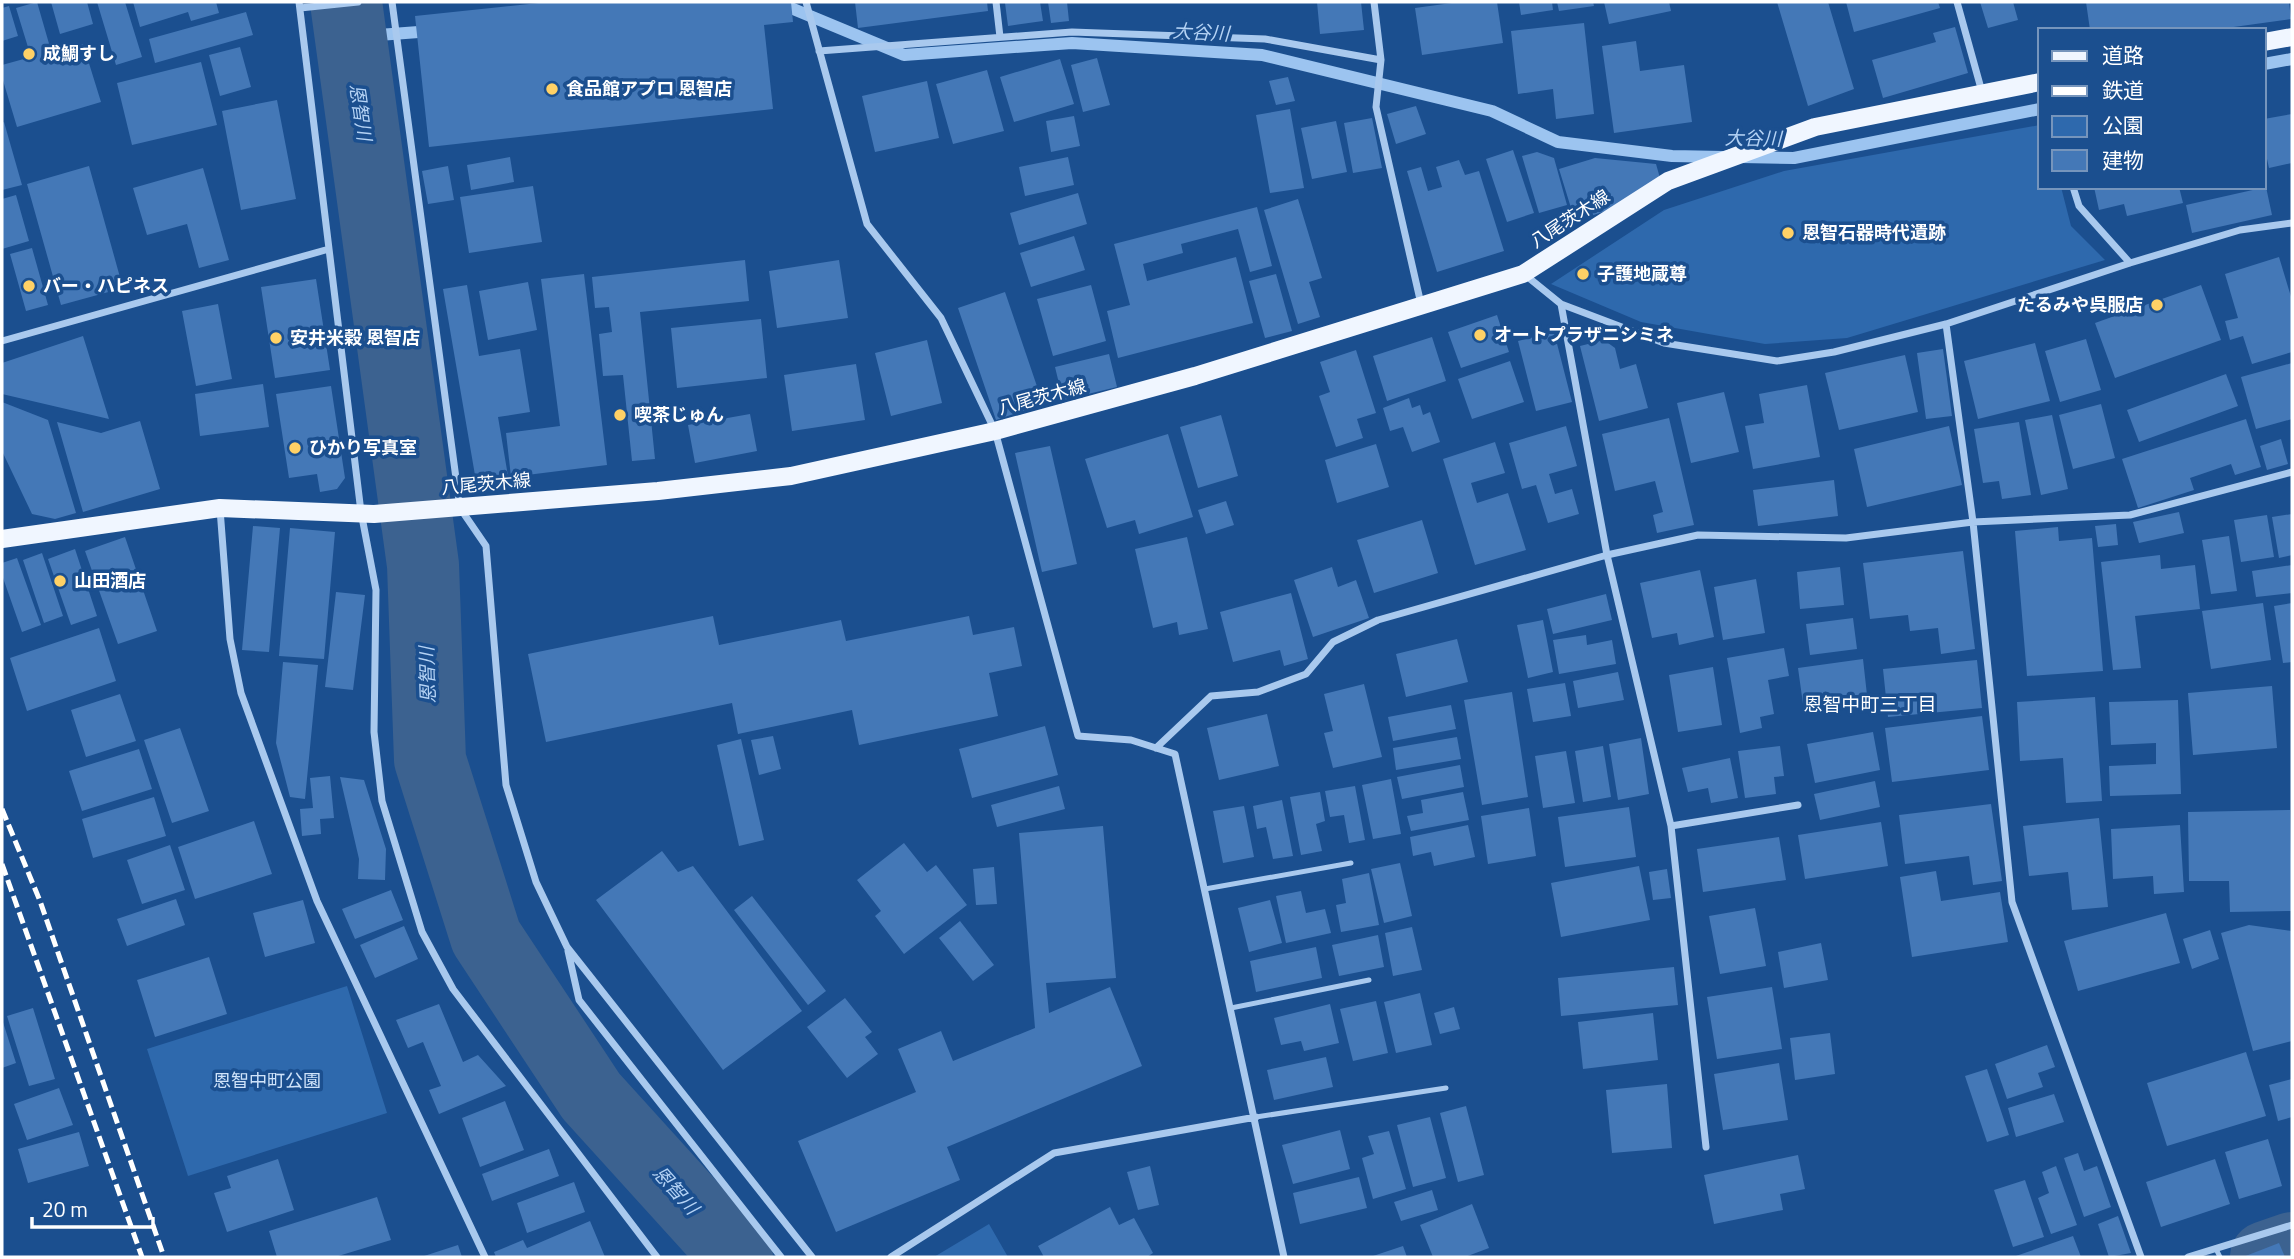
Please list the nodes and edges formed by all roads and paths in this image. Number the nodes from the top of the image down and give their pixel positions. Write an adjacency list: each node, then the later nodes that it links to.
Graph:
1 (358, 2): 7 (street)
2 (392, 2): 27 (street)
3 (806, 2): 11 (street)
4 (996, 2): 8 (street)
5 (1374, 2): 12 (street)
6 (1957, 2): 14 (street)
7 (302, 5): 17 (street)
8 (1000, 37): 11 (street); 12 (street)
9 (2292, 37): 10 (main road)
10 (2266, 42)
11 (819, 51): 24 (street)
12 (1381, 60): 20 (street)
13 (2038, 84): 14 (main road, 八尾茨木線)
14 (1982, 92): 19 (main road, 八尾茨木線)
15 (2074, 189): 18 (street)
16 (2292, 223): 18 (street)
17 (329, 249): 23 (street); 28 (street)
18 (2130, 263): 22 (street)
19 (1523, 274): 20 (main road, 八尾茨木線); 21 (street)
20 (1421, 304): 24 (main road, 八尾茨木線)
21 (1560, 304): 22 (street); 31 (street)
22 (1946, 324): 29 (street)
23 (2, 341)
24 (995, 431): 27 (main road, 八尾茨木線); 32 (street)
25 (2292, 472): 29 (street)
26 (220, 508): 28 (main road, 八尾茨木線); 30 (main road, 八尾茨木線); 45 (street)
27 (452, 508): 28 (main road, 八尾茨木線); 37 (street)
28 (367, 513): 46 (street)
29 (1973, 522): 31 (street); 51 (street)
30 (2, 539)
31 (1608, 555): 32 (street); 34 (street)
32 (1156, 748): 36 (street)
33 (1798, 805): 34 (street)
34 (1671, 826): 42 (street)
35 (1351, 863): 36 (lane)
36 (1205, 889): 39 (street)
37 (567, 947): 47 (street); 48 (street)
38 (1369, 980): 39 (lane)
39 (1231, 1008): 41 (street)
40 (1446, 1088): 41 (lane)
41 (1256, 1117): 49 (street); 50 (street)
42 (1706, 1147)
43 (2292, 1225): 44 (street)
44 (2216, 1249): 52 (street); 53 (lane)
45 (485, 1257)
46 (657, 1257)
47 (781, 1257)
48 (812, 1257)
49 (891, 1257)
50 (1284, 1257)
51 (2141, 1257)
52 (2188, 1257)
53 (2220, 1257)

